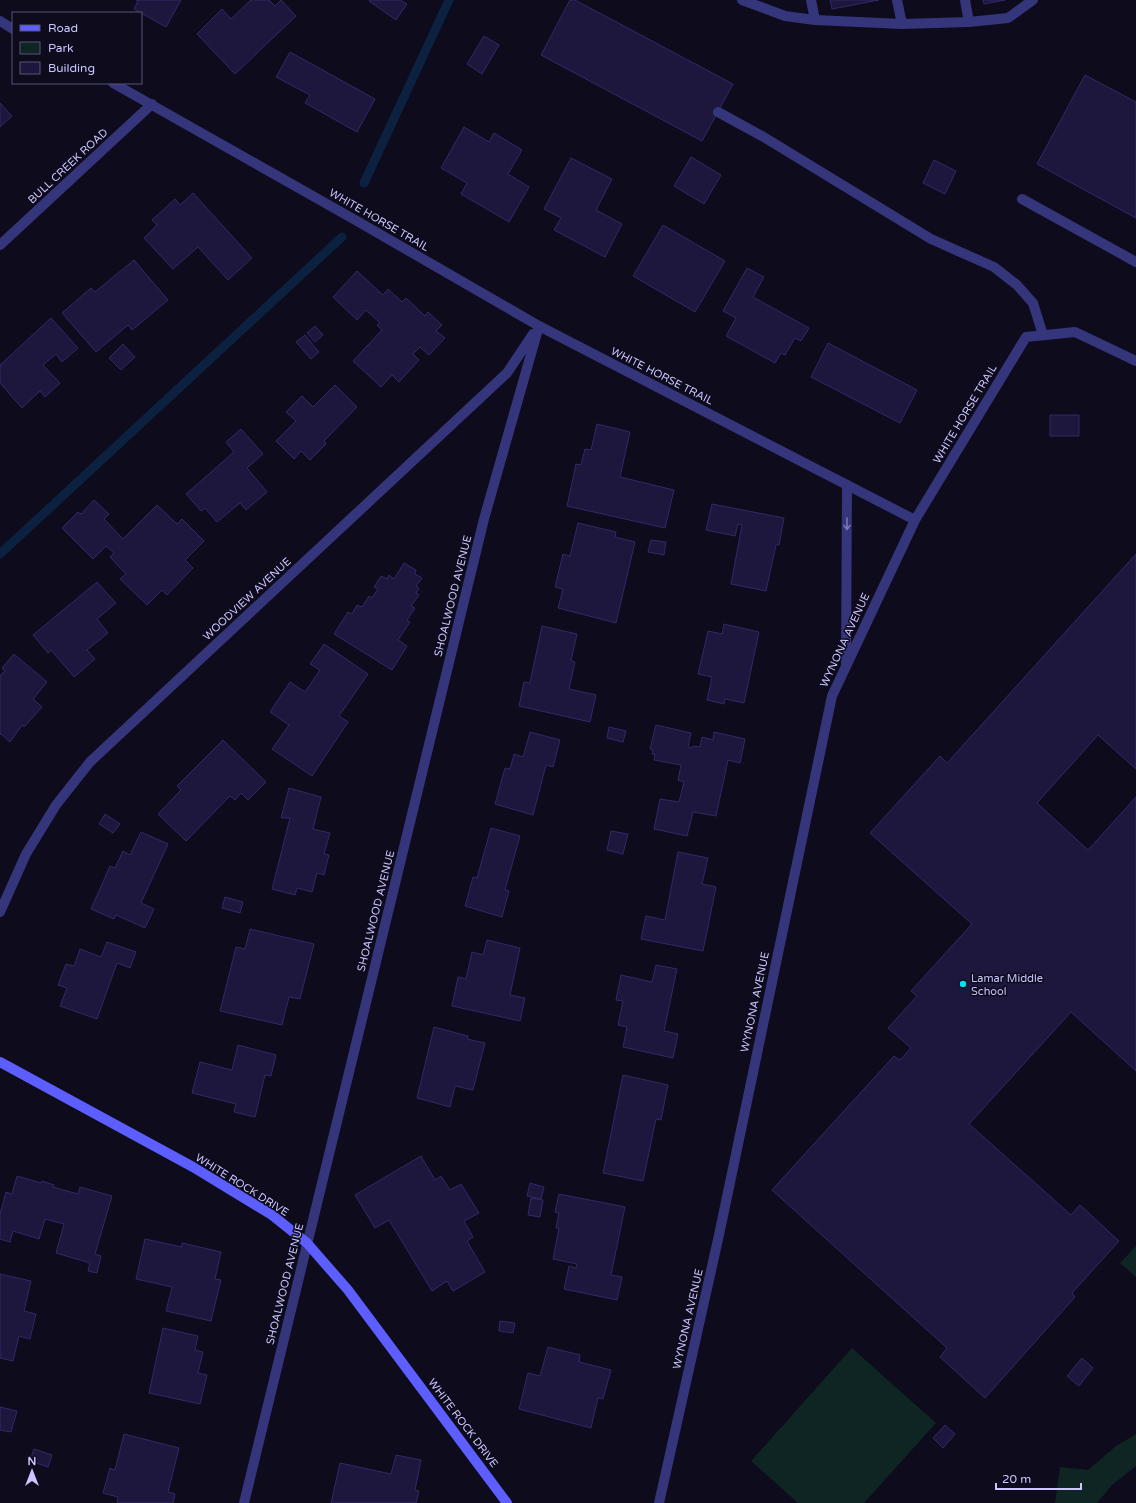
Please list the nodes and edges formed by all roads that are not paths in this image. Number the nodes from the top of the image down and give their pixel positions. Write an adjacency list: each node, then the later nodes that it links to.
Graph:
1 (742, 0): 6 (street)
2 (811, 0): 6 (street)
3 (897, 0): 9 (street)
4 (965, 0): 8 (street)
5 (1033, 0): 8 (street)
6 (815, 20): 9 (street)
7 (0, 21): 10 (street)
8 (970, 22): 9 (street)
9 (902, 24)
10 (12, 27)
11 (115, 84): 12 (street, WHITE HORSE TRAIL)
12 (152, 104): 15 (street, BULL CREEK ROAD); 17 (street, WHITE HORSE TRAIL)
13 (718, 112): 18 (street)
14 (1022, 199): 16 (street)
15 (0, 245)
16 (1136, 262)
17 (539, 326): 20 (street, WHITE HORSE TRAIL); 23 (street, WOODVIEW AVENUE); 25 (street, SHOALWOOD AVENUE)
18 (1043, 335): 19 (street, WHITE HORSE TRAIL); 21 (street, WHITE HORSE TRAIL)
19 (1136, 361)
20 (847, 485): 21 (street, WHITE HORSE TRAIL); 22 (street, one-way to 22)
21 (915, 520): 22 (street, WYNONA AVENUE)
22 (846, 666): 28 (street, WYNONA AVENUE)
23 (0, 912)
24 (0, 1062): 25 (street, WHITE ROCK DRIVE)
25 (307, 1243): 26 (street, SHOALWOOD AVENUE); 27 (street, WHITE ROCK DRIVE)
26 (244, 1503)
27 (507, 1503)
28 (659, 1503)

